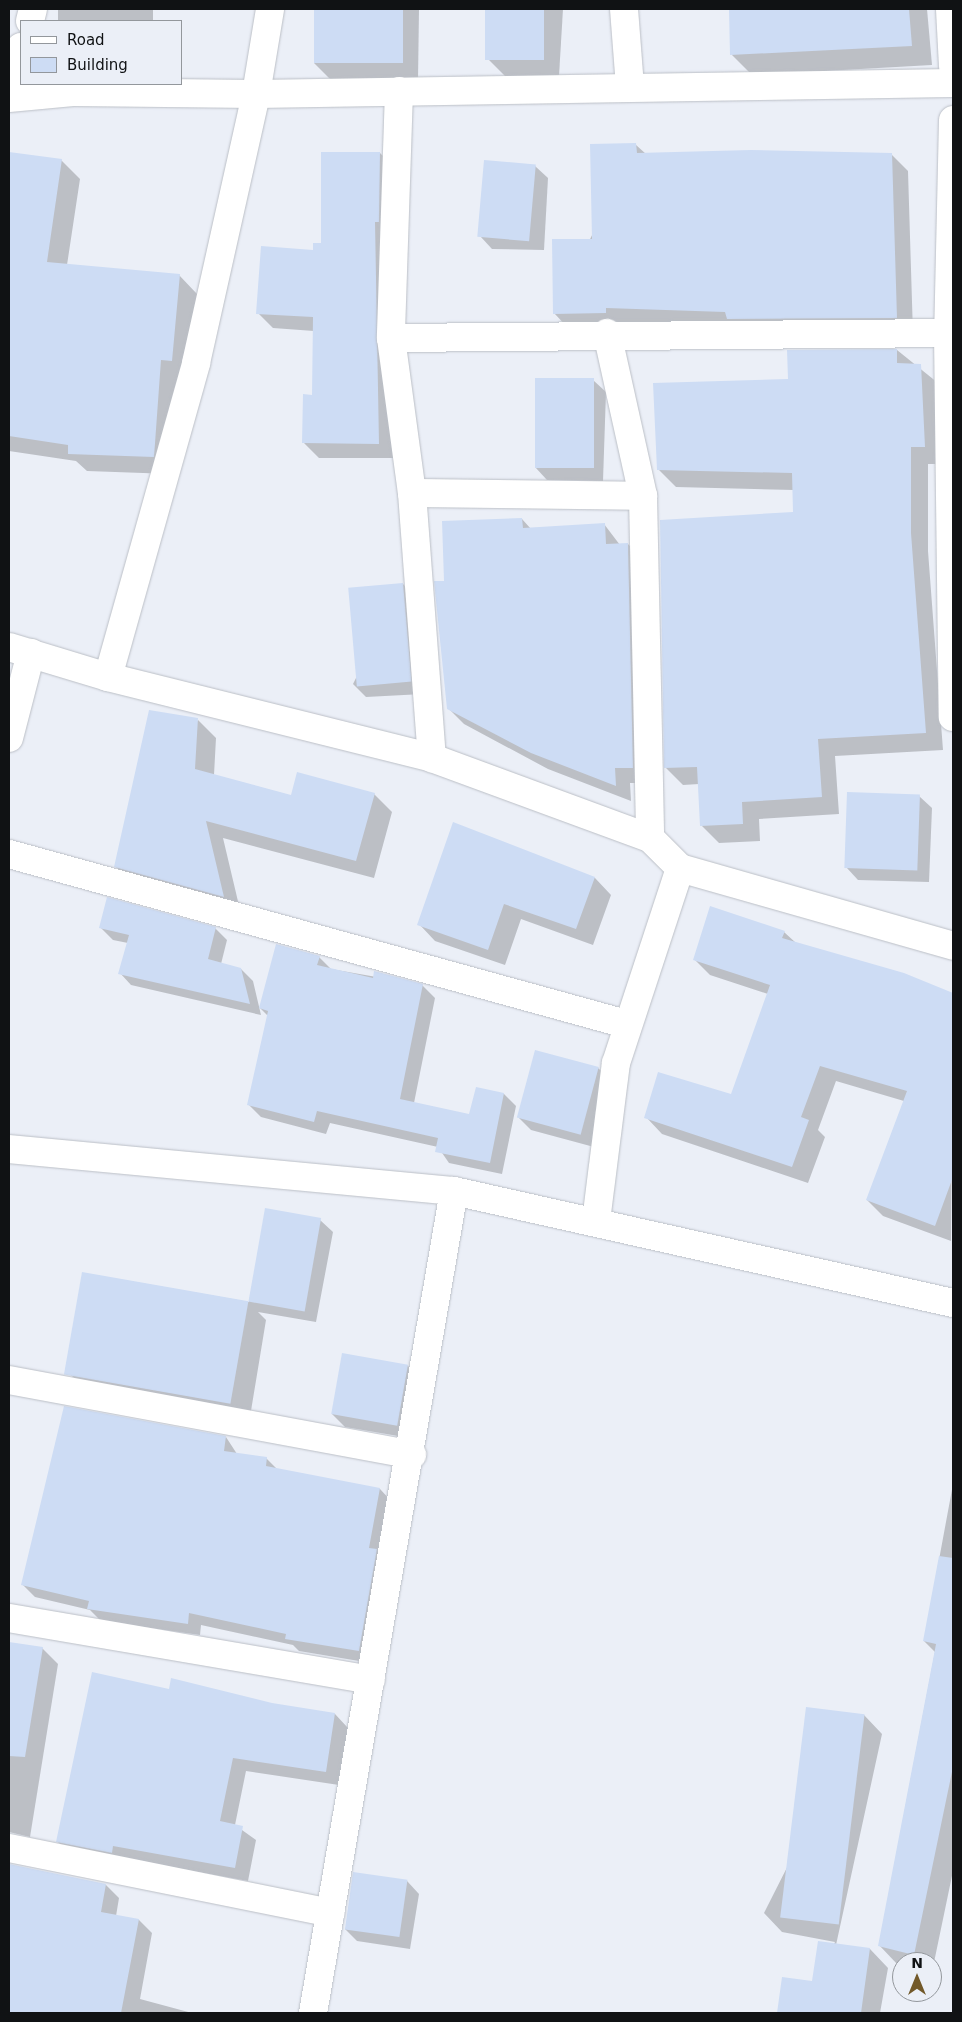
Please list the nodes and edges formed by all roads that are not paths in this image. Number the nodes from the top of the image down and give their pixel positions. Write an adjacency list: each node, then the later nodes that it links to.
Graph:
1 (270, 9): 10 (street)
2 (624, 9): 8 (street)
3 (950, 9): 5 (street)
4 (20, 50): 6 (street)
5 (953, 66)
6 (9, 81)
7 (953, 83): 8 (street)
8 (630, 87): 9 (street)
9 (399, 91): 10 (street); 15 (street)
10 (256, 94): 11 (street); 19 (street)
11 (9, 98)
12 (953, 120): 13 (street)
13 (951, 333): 14 (street); 20 (street)
14 (608, 334): 15 (street); 17 (street)
15 (391, 338): 16 (street)
16 (412, 493): 17 (street); 22 (street)
17 (643, 496): 23 (street)
18 (20, 650): 19 (street); 21 (street)
19 (108, 677): 22 (street)
20 (953, 716)
21 (9, 738)
22 (432, 758): 23 (street)
23 (650, 838): 25 (street)
24 (9, 854): 27 (street)
25 (680, 868): 26 (street); 27 (street)
26 (953, 946)
27 (626, 1024): 30 (street)
28 (9, 1149): 29 (street)
29 (454, 1191): 30 (street); 33 (street)
30 (596, 1221): 31 (street)
31 (953, 1303)
32 (9, 1380): 33 (street)
33 (412, 1455): 35 (street)
34 (9, 1618): 35 (street)
35 (372, 1680): 37 (street)
36 (9, 1848): 37 (street)
37 (330, 1913): 38 (street)
38 (313, 2013)

